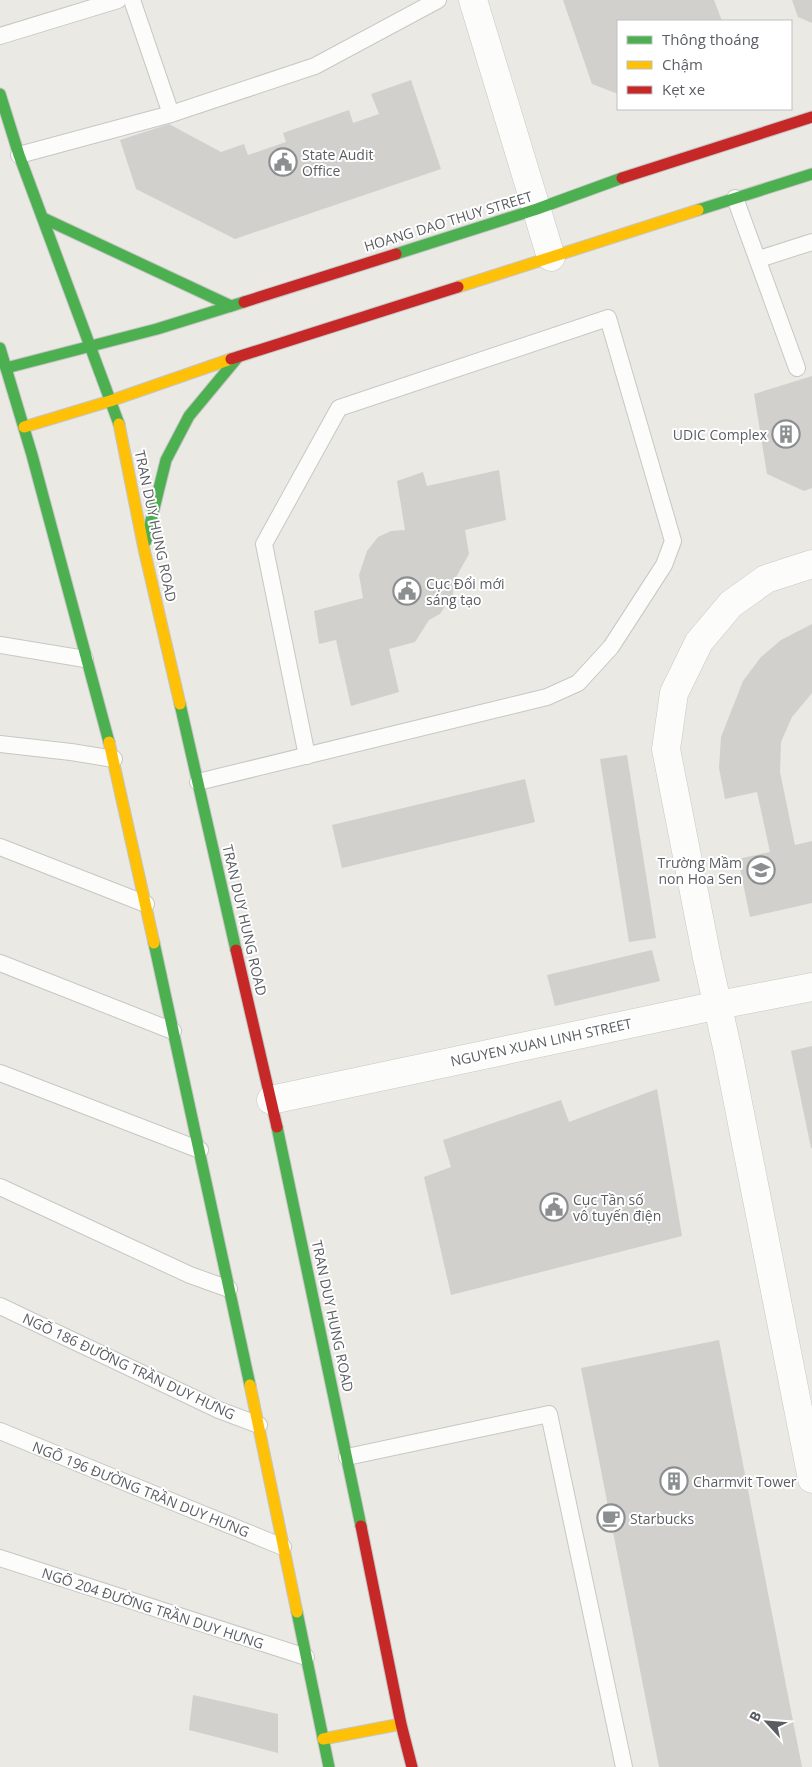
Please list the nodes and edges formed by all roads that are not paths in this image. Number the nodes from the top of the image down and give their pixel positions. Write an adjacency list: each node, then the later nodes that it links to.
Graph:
1 (118, 0): 5 (lane)
2 (132, 0): 7 (lane)
3 (438, 0): 7 (lane)
4 (473, 0): 12 (street)
5 (0, 36)
6 (0, 94): 9 (main road, TRAN DUY HUNG ROAD)
7 (170, 114): 9 (lane)
8 (812, 118): 12 (main road, HOANG DAO THUY STREET)
9 (19, 155): 13 (main road, TRAN DUY HUNG ROAD)
10 (812, 174): 11 (main road)
11 (735, 198): 15 (main road); 16 (lane)
12 (537, 209): 15 (street); 17 (main road, HOANG DAO THUY STREET)
13 (43, 218): 17 (main road); 18 (main road, TRAN DUY HUNG ROAD)
14 (812, 242): 16 (lane)
15 (551, 257): 20 (main road)
16 (759, 259): 22 (lane)
17 (231, 306): 18 (main road, HOANG DAO THUY STREET)
18 (91, 345): 21 (main road, HOANG DAO THUY STREET); 23 (main road, TRAN DUY HUNG ROAD)
19 (0, 348): 21 (main road)
20 (238, 357): 23 (main road); 25 (main road)
21 (6, 368): 24 (main road)
22 (797, 368)
23 (110, 401): 24 (main road); 25 (main road, TRAN DUY HUNG ROAD)
24 (24, 427): 28 (main road)
25 (144, 549): 32 (main road, TRAN DUY HUNG ROAD)
26 (812, 564): 37 (street)
27 (0, 645): 28 (lane)
28 (86, 659): 31 (main road)
29 (0, 744): 31 (lane)
30 (307, 756): 30 (lane); 32 (lane)
31 (114, 759): 34 (main road)
32 (198, 782): 40 (main road, TRAN DUY HUNG ROAD)
33 (0, 848): 34 (lane)
34 (146, 904): 38 (main road)
35 (0, 963): 38 (lane)
36 (812, 987): 37 (street, NGUYEN XUAN LINH STREET)
37 (719, 1005): 40 (street, NGUYEN XUAN LINH STREET); 48 (street)
38 (173, 1031): 41 (main road)
39 (0, 1073): 41 (lane)
40 (271, 1100): 47 (main road, TRAN DUY HUNG ROAD)
41 (200, 1150): 43 (main road)
42 (0, 1187): 43 (lane)
43 (229, 1289): 45 (main road)
44 (0, 1306): 45 (lane, NGÕ 186 ĐƯỜNG TRẦN DUY HƯNG)
45 (259, 1425): 49 (main road)
46 (0, 1431): 49 (lane, NGÕ 196 ĐƯỜNG TRẦN DUY HƯNG)
47 (347, 1456): 52 (main road, TRAN DUY HUNG ROAD); 56 (lane)
48 (812, 1479)
49 (283, 1547): 51 (main road)
50 (0, 1558): 51 (lane, NGÕ 204 ĐƯỜNG TRẦN DUY HƯNG)
51 (306, 1657): 53 (main road)
52 (401, 1724): 53 (main road); 55 (main road, TRAN DUY HUNG ROAD)
53 (323, 1739): 54 (main road)
54 (330, 1767)
55 (412, 1767)
56 (624, 1767)

